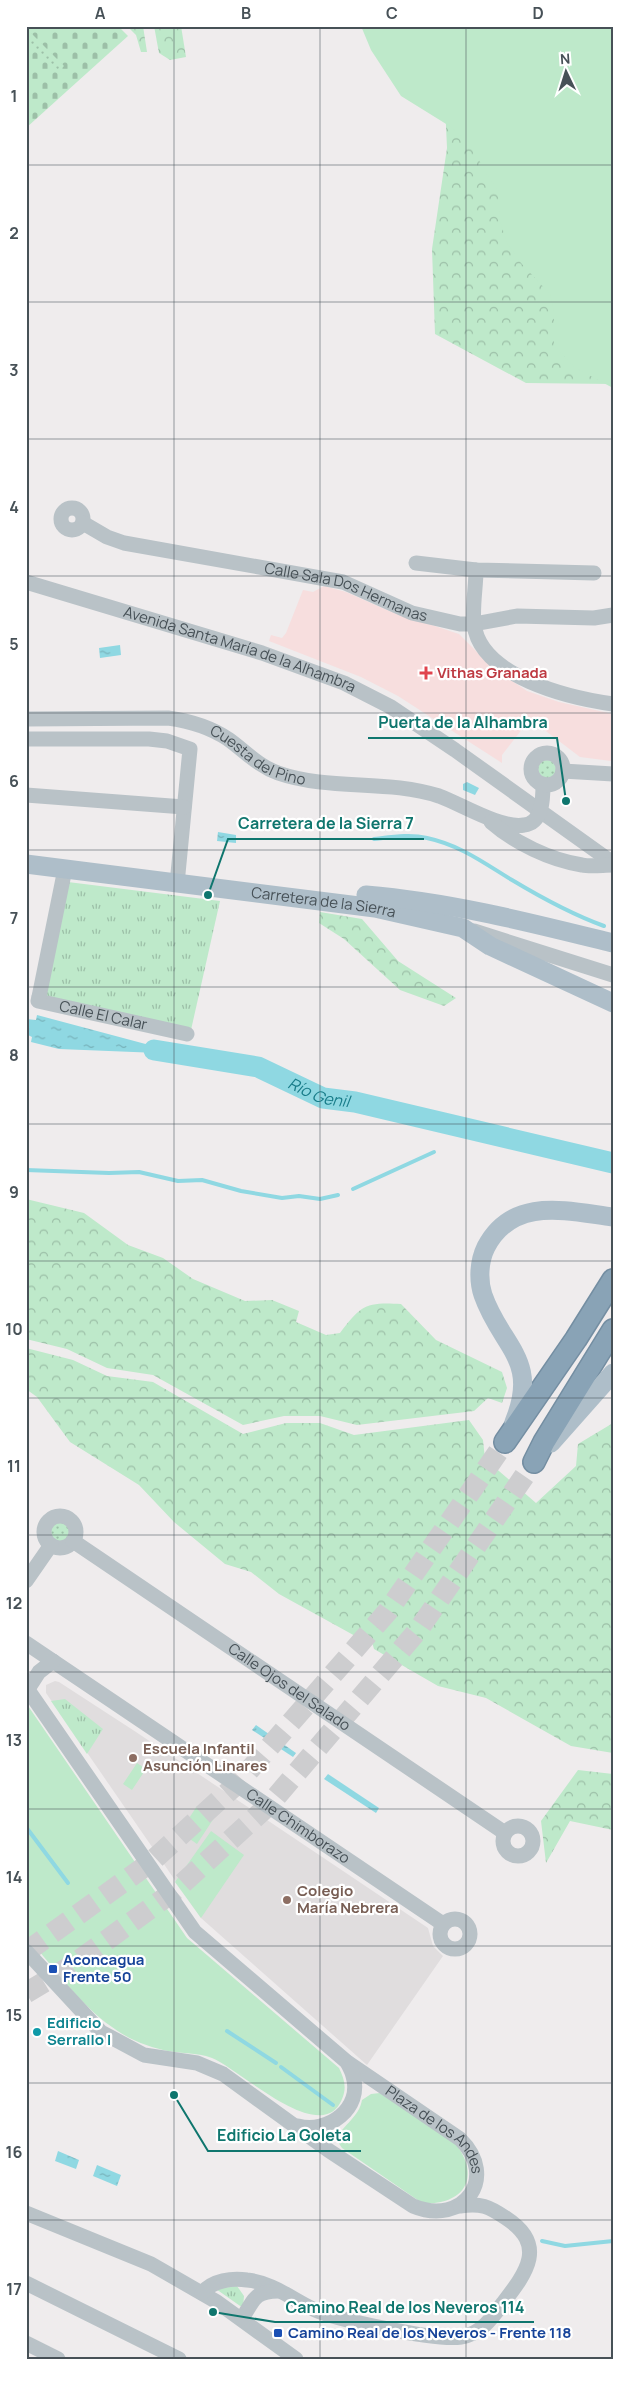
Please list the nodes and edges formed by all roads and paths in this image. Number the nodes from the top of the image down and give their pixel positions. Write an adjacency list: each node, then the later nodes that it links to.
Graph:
1 (83, 523): 7 (street, Calle Sala Dos Hermanas)
2 (416, 563): 3 (street)
3 (476, 570): 4 (street); 7 (street)
4 (594, 573)
5 (26, 582): 16 (street, Avenida Santa María de la Alhambra)
6 (613, 615): 7 (street, Calle Sala Dos Hermanas)
7 (474, 624): 8 (street)
8 (613, 704)
9 (26, 719): 17 (street, Cuesta del Pino)
10 (26, 739): 15 (street)
11 (563, 771): 12 (street); 13 (street); 13 (street)
12 (613, 774)
13 (543, 784): 16 (street)
14 (26, 795): 15 (street)
15 (184, 807): 21 (street)
16 (541, 811): 17 (street, Cuesta del Pino); 19 (street, Avenida Santa María de la Alhambra)
17 (486, 817): 19 (street, Cuesta del Pino)
18 (26, 864): 20 (main road, Carretera de la Sierra)
19 (613, 864)
20 (65, 870): 21 (main road, Carretera de la Sierra); 26 (street)
21 (177, 884): 22 (main road, Carretera de la Sierra)
22 (246, 892): 23 (main road, Carretera de la Sierra); 24 (main road)
23 (463, 928): 25 (street, Carretera de la Sierra); 27 (main road)
24 (613, 944)
25 (613, 975)
26 (33, 995): 28 (street, Calle El Calar)
27 (613, 1003)
28 (187, 1034)
29 (613, 1217): 33 (main road)
30 (611, 1282): 33 (highway)
31 (613, 1330): 34 (highway)
32 (613, 1373): 34 (main road)
33 (505, 1442)
34 (534, 1462)
35 (73, 1541): 36 (street); 36 (street); 41 (street, Calle Ojos del Salado)
36 (50, 1545): 37 (street)
37 (26, 1581)
38 (26, 1644): 39 (street, Calle Chimborazo)
39 (54, 1661): 40 (street); 42 (street, Calle Chimborazo)
40 (27, 1688): 44 (street)
41 (505, 1833)
42 (443, 1924)
43 (26, 1951): 48 (street)
44 (347, 2062): 45 (street, Plaza de los Andes); 46 (street)
45 (379, 2084): 46 (street, Plaza de los Andes); 50 (street, Plaza de los Andes)
46 (354, 2091): 47 (street)
47 (329, 2124): 48 (street); 49 (street)
48 (298, 2126): 49 (street)
49 (328, 2150): 51 (street)
50 (477, 2179): 51 (street, Plaza de los Andes); 52 (street)
51 (460, 2206): 52 (street)
52 (488, 2206): 56 (street)
53 (26, 2213): 57 (street)
54 (237, 2279): 56 (street); 57 (street); 58 (street)
55 (26, 2283): 62 (street)
56 (278, 2291): 58 (street)
57 (202, 2293): 59 (street)
58 (250, 2302): 59 (street)
59 (242, 2318): 63 (street)
60 (26, 2343): 61 (street)
61 (58, 2359)
62 (180, 2359)
63 (296, 2359)

